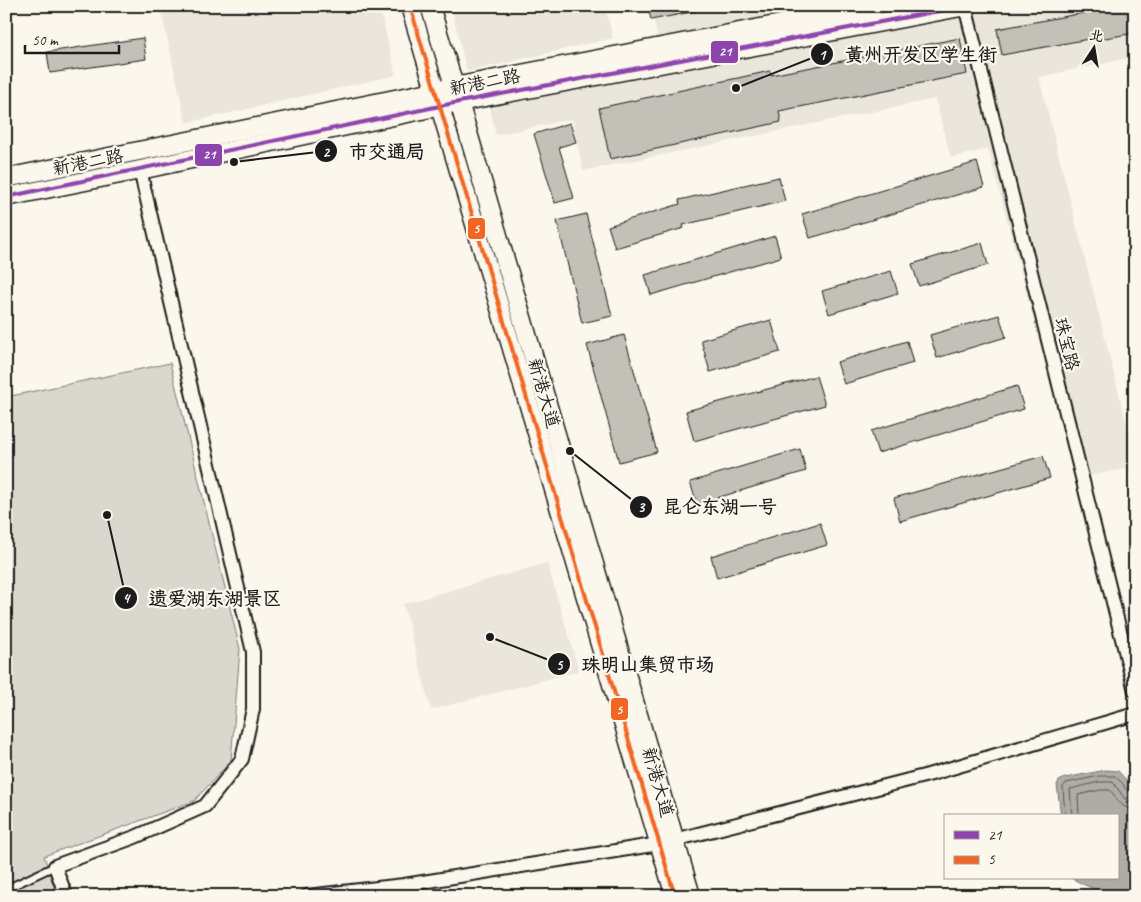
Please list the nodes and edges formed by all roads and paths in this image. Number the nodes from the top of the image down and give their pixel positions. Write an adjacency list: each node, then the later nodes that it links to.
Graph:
1 (410, 6): 6 (main road, 新港大道)
2 (430, 6): 5 (main road, 新港大道)
3 (875, 6): 5 (main road, 新港二路)
4 (965, 6): 5 (main road, 新港二路); 10 (street, 珠宝路)
5 (457, 95): 6 (main road, 新港二路); 12 (main road, 新港大道)
6 (438, 99): 7 (main road, 新港二路); 8 (main road, 新港二路); 12 (main road, 新港大道)
7 (140, 170): 9 (main road, 新港二路); 13 (street)
8 (6, 178)
9 (6, 197)
10 (1135, 691)
11 (1135, 714): 12 (street)
12 (667, 842): 16 (street); 17 (main road, 新港大道); 18 (main road, 新港大道)
13 (55, 866): 14 (lane); 15 (street)
14 (6, 889)
15 (66, 896)
16 (307, 896)
17 (674, 896)
18 (691, 896)

